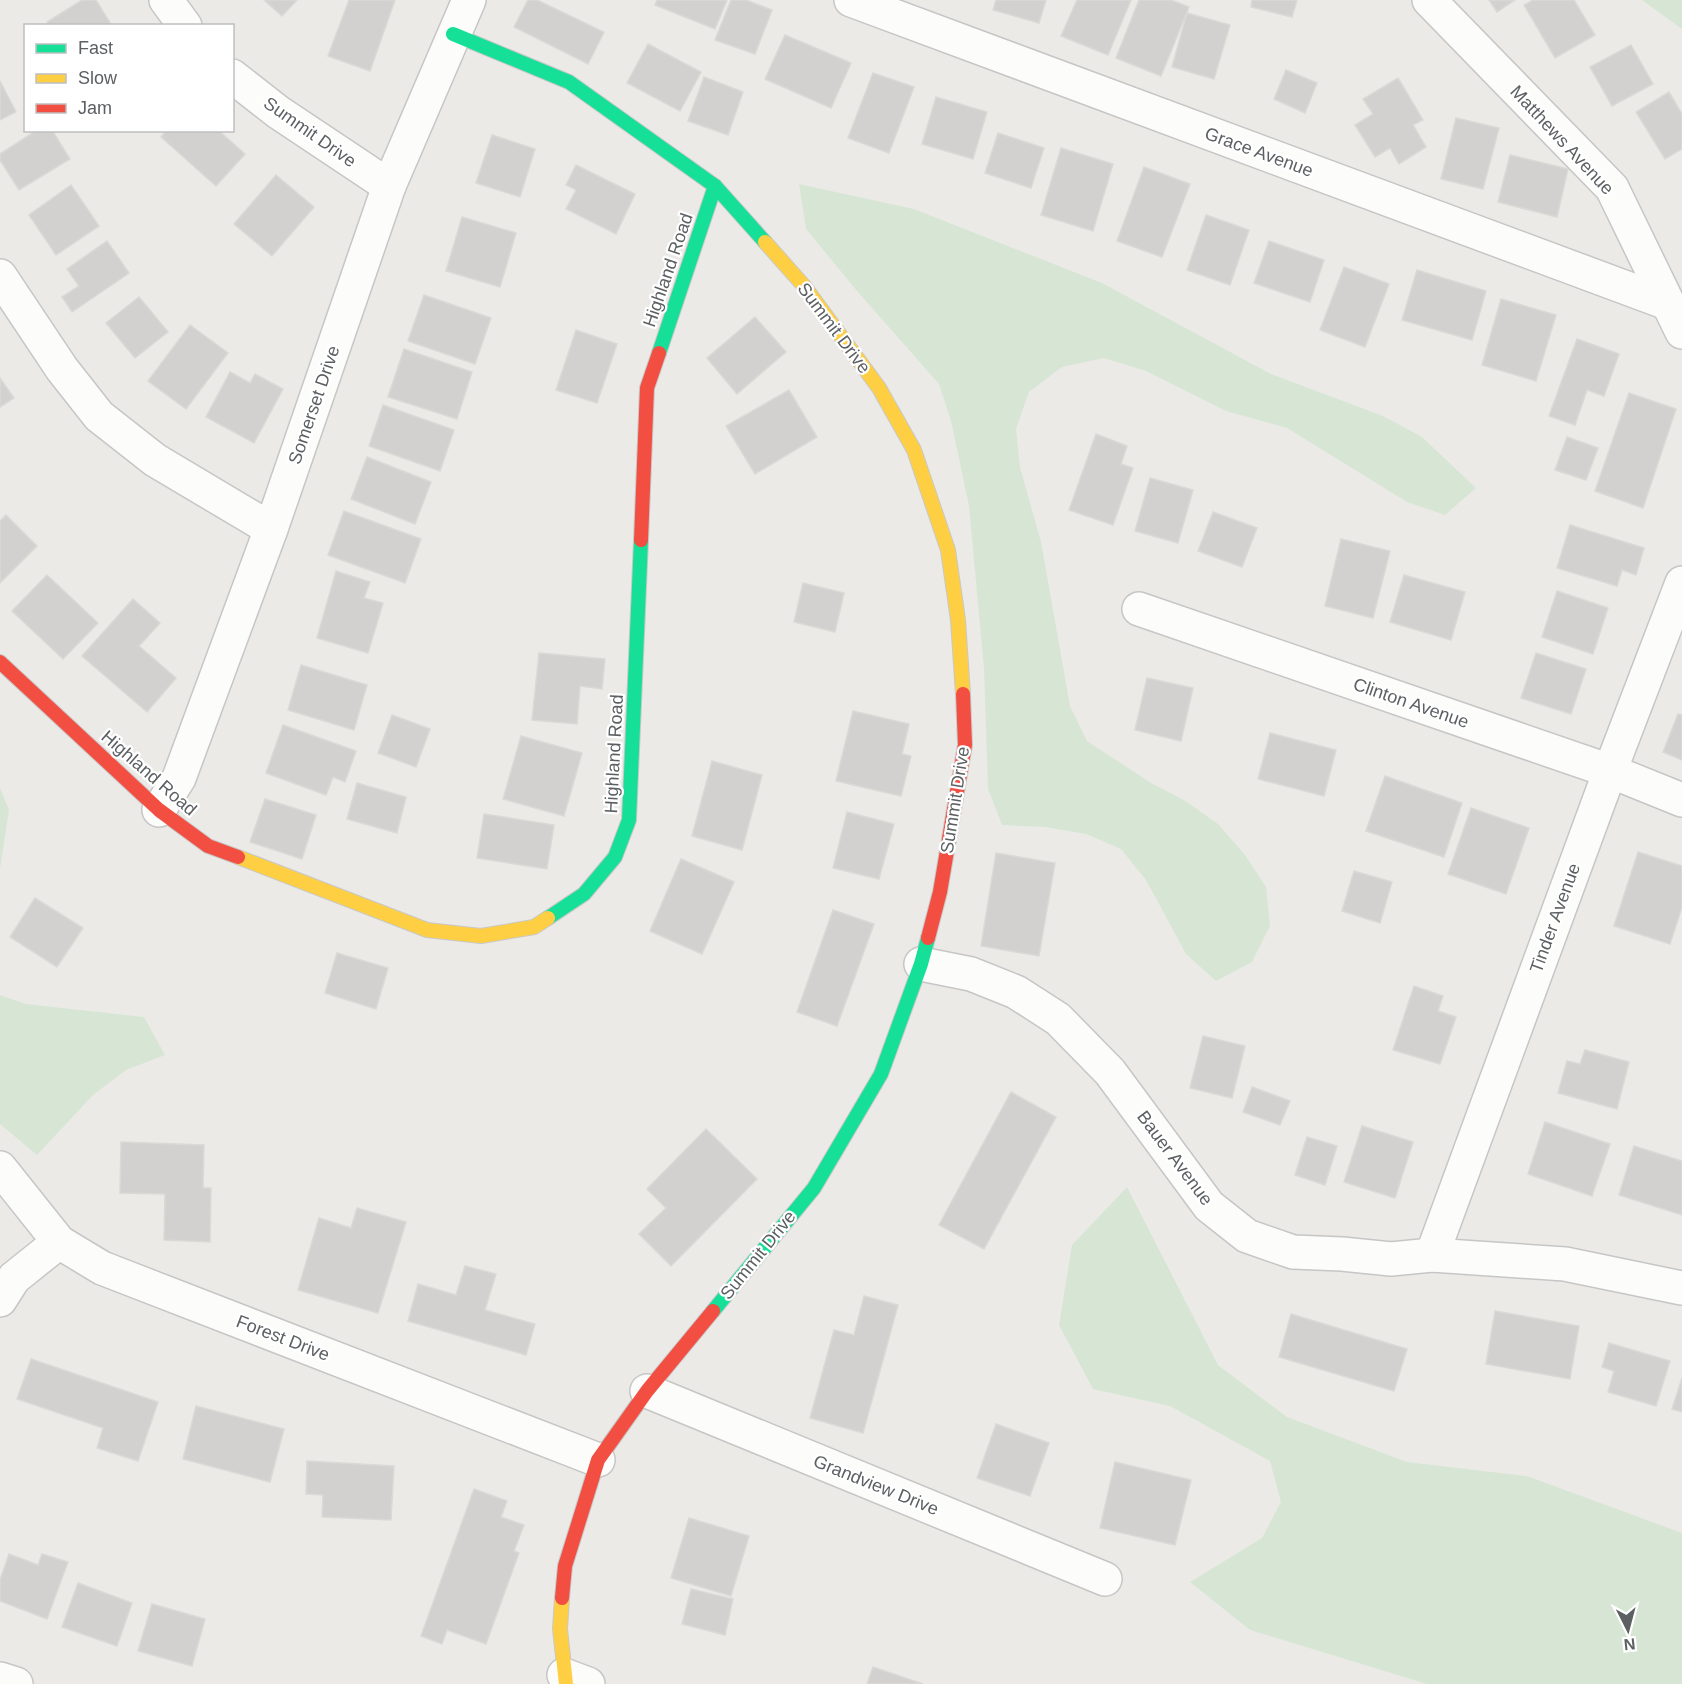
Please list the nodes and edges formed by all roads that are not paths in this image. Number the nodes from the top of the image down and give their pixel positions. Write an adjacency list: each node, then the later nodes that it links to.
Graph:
1 (166, 0): 5 (street)
2 (469, 0): 6 (street, Somerset Drive)
3 (851, 0): 11 (street, Grace Avenue)
4 (1429, 0): 11 (street, Matthews Avenue)
5 (184, 24)
6 (453, 34): 8 (street, Somerset Drive); 9 (street, Summit Drive)
7 (234, 78): 8 (street, Summit Drive)
8 (389, 186): 13 (street, Somerset Drive)
9 (715, 186): 19 (street, Highland Road); 20 (street, Summit Drive)
10 (0, 276): 13 (street)
11 (1667, 303): 12 (street, Matthews Avenue)
12 (1682, 332)
13 (271, 529): 19 (street, Somerset Drive)
14 (1682, 583): 17 (street, Tinder Avenue)
15 (1138, 609): 17 (street, Clinton Avenue)
16 (0, 662): 19 (street, Highland Road)
17 (1610, 771): 18 (street, Clinton Avenue); 23 (street, Tinder Avenue)
18 (1682, 800)
19 (159, 810)
20 (921, 964): 23 (street, Bauer Avenue); 26 (street, Summit Drive)
21 (0, 1168): 22 (street, Forest Drive)
22 (59, 1242): 25 (street); 27 (street, Forest Drive)
23 (1432, 1255): 24 (street, Bauer Avenue)
24 (1682, 1288)
25 (0, 1300)
26 (647, 1391): 27 (street, Summit Drive); 28 (street, Grandview Drive)
27 (598, 1460): 30 (street, Summit Drive)
28 (1105, 1579)
29 (0, 1679): 31 (street)
30 (573, 1681)
31 (16, 1684)

